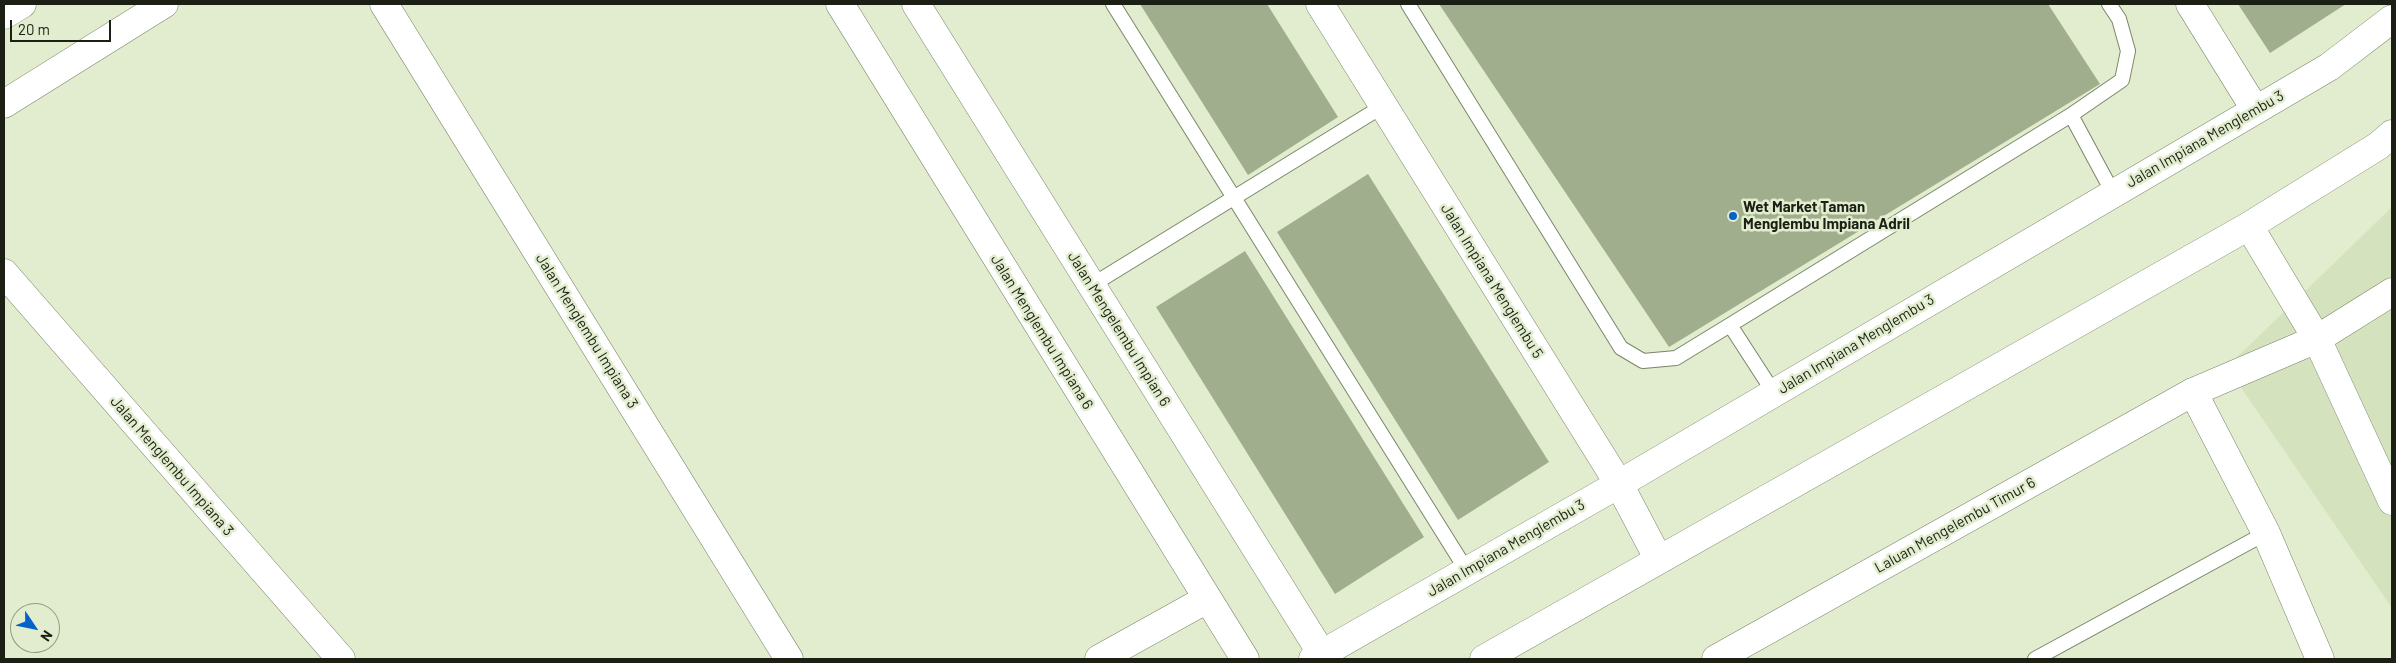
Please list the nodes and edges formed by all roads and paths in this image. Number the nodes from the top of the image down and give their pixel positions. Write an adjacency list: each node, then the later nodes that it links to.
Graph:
1 (22, 4): 12 (street)
2 (164, 4): 14 (street)
3 (384, 4): 37 (street, Jalan Menglembu Impiana 3)
4 (840, 4): 34 (street, Jalan Menglembu Impiana 6)
5 (916, 4): 23 (street, Jalan Mengelembu Impian 6)
6 (1112, 4): 20 (lane)
7 (1320, 4): 15 (street, Jalan Impiana Menglembu 5)
8 (1408, 4): 25 (lane)
9 (2109, 4): 17 (lane)
10 (2190, 4): 16 (street)
11 (2382, 4): 13 (lane)
12 (4, 15)
13 (2392, 20): 16 (street, Jalan Impiana Menglembu 3)
14 (4, 104)
15 (1383, 106): 20 (lane); 29 (street, Jalan Impiana Menglembu 5)
16 (2255, 109): 19 (street, Jalan Impiana Menglembu 3)
17 (2071, 115): 19 (lane); 25 (lane)
18 (2392, 134): 21 (street)
19 (2113, 193): 28 (street, Jalan Impiana Menglembu 3)
20 (1234, 198): 23 (lane); 33 (lane)
21 (2249, 226): 26 (street); 32 (street)
22 (4, 273): 36 (street, Jalan Menglembu Impiana 3)
23 (1092, 285): 35 (street, Jalan Mengelembu Impian 6)
24 (2392, 292): 26 (street, Laluan Mengelembu Timur 6)
25 (1730, 325): 28 (lane)
26 (2317, 339): 27 (street, Laluan Mengelembu Timur 6); 30 (street)
27 (2193, 392): 31 (street); 41 (street, Laluan Mengelembu Timur 6)
28 (1774, 393): 29 (street, Jalan Impiana Menglembu 3)
29 (1619, 484): 32 (street, Jalan Impiana Menglembu 5); 33 (street, Jalan Impiana Menglembu 3)
30 (2392, 500)
31 (2266, 533): 42 (lane); 43 (street)
32 (1659, 560): 40 (street)
33 (1467, 571): 35 (street, Jalan Impiana Menglembu 3)
34 (1207, 599): 38 (street); 39 (street, Jalan Menglembu Impiana 6)
35 (1317, 657)
36 (341, 659)
37 (789, 659)
38 (1099, 659)
39 (1245, 659)
40 (1484, 659)
41 (1716, 659)
42 (2035, 659)
43 (2320, 659)

